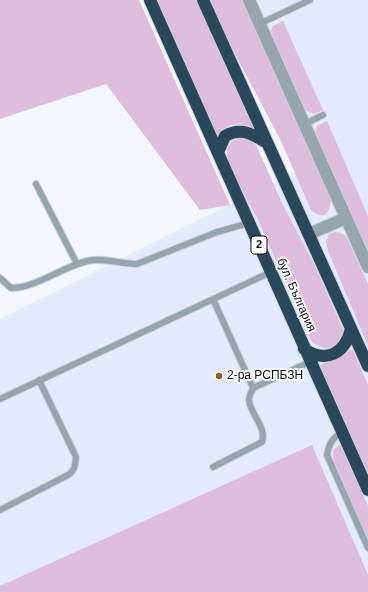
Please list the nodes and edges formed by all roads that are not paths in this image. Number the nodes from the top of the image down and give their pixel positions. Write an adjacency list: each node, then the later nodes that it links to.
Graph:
1 (150, 0): 9 (highway, бул. България / 2)
2 (203, 0): 8 (highway)
3 (249, 0): 5 (street)
4 (310, 0): 5 (lane)
5 (259, 24): 7 (street)
6 (324, 115): 7 (lane)
7 (305, 124): 11 (street)
8 (268, 143): 9 (highway); 13 (highway)
9 (218, 152): 12 (highway, бул. България / 2)
10 (36, 184): 14 (lane)
11 (346, 218): 13 (street); 15 (street)
12 (249, 223): 14 (lane); 16 (highway, бул. България / 2)
13 (309, 234): 19 (highway)
14 (77, 264): 17 (lane)
15 (368, 267)
16 (271, 272): 18 (lane); 20 (highway, бул. България / 2)
17 (0, 278)
18 (212, 300): 23 (lane); 24 (lane)
19 (352, 329): 20 (highway); 22 (highway)
20 (304, 350): 21 (highway, бул. България / 2)
21 (310, 362): 24 (lane); 26 (highway, бул. България / 2)
22 (368, 366)
23 (39, 380): 25 (lane); 29 (lane)
24 (253, 388): 27 (lane)
25 (0, 399)
26 (342, 432): 28 (highway, бул. България / 2); 30 (lane)
27 (213, 467)
28 (368, 490)
29 (0, 510)
30 (368, 548)

